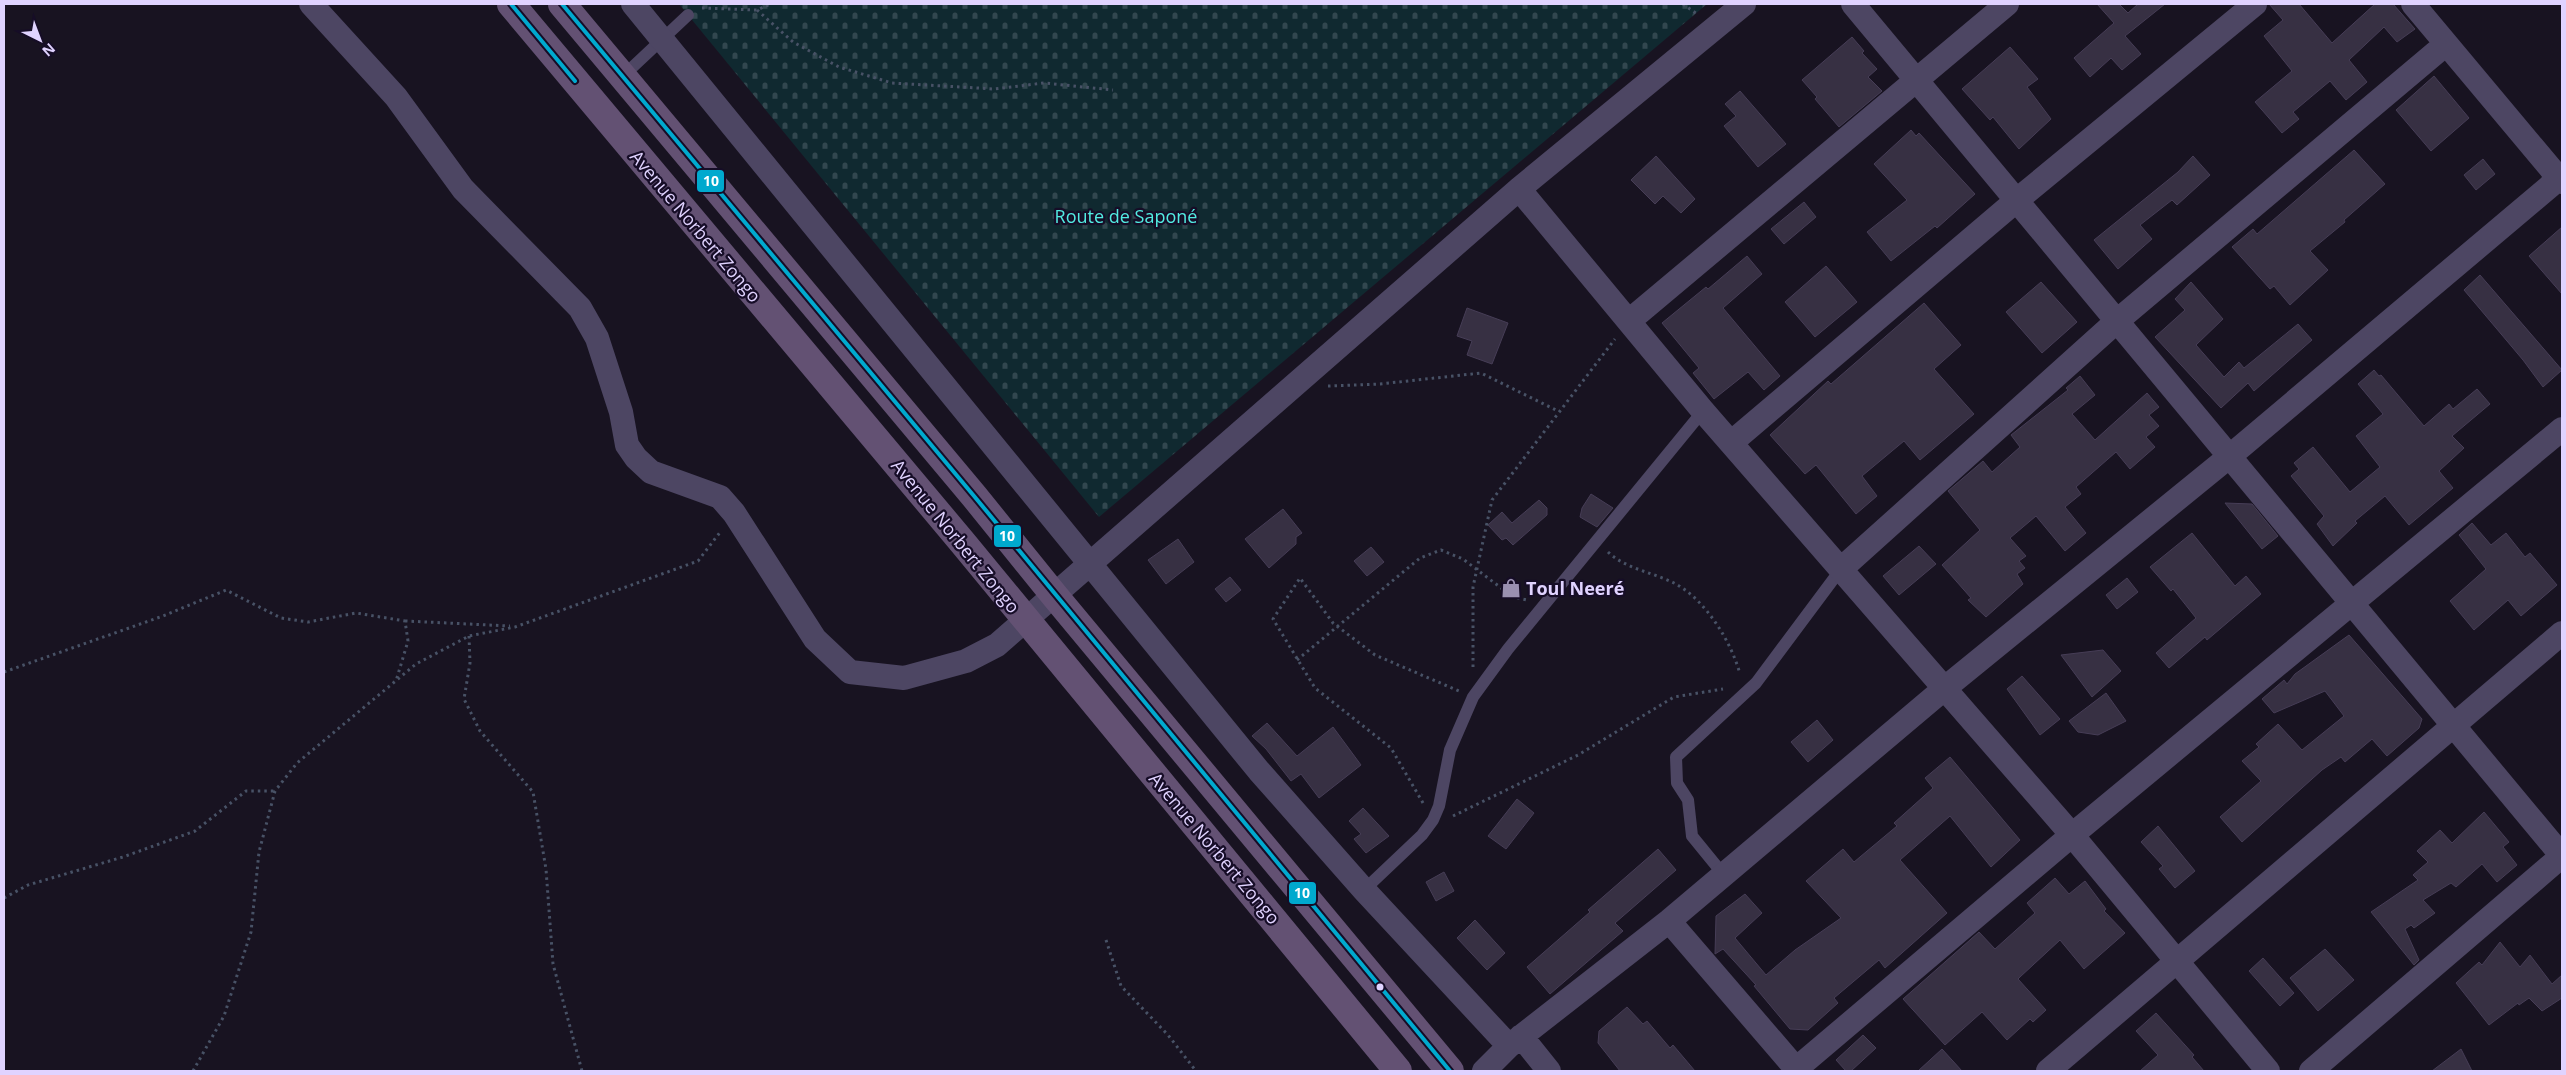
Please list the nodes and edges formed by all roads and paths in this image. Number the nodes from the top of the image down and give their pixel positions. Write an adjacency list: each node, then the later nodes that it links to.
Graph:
1 (311, 4): 29 (street)
2 (511, 4): 38 (main road, Avenue Norbert Zongo)
3 (562, 4): 15 (main road)
4 (634, 4): 13 (street)
5 (770, 4): 11 (path)
6 (1744, 4): 19 (street)
7 (1853, 4): 16 (street)
8 (2007, 4): 16 (street)
9 (2255, 4): 20 (street)
10 (2413, 4): 14 (street)
11 (757, 10): 12 (path); 17 (path)
12 (688, 15): 13 (lane)
13 (661, 39): 15 (lane); 31 (street)
14 (2446, 44): 18 (street); 22 (street)
15 (622, 77): 34 (main road)
16 (1916, 79): 20 (street); 21 (street)
17 (1113, 90)
18 (2561, 179): 28 (street)
19 (1519, 189): 21 (street); 23 (street)
20 (2017, 200): 22 (street); 27 (street)
21 (1629, 321): 24 (path); 25 (street)
22 (2117, 321): 28 (street); 32 (street)
23 (1293, 387): 24 (path); 31 (street)
24 (1558, 411): 33 (path)
25 (1703, 411): 27 (street); 30 (lane)
26 (2562, 429): 36 (street)
27 (1732, 442): 32 (street)
28 (2230, 456): 36 (street); 47 (street)
29 (734, 513): 38 (street); 39 (path)
30 (1597, 541): 35 (lane); 46 (path)
31 (1092, 564): 34 (street); 54 (street)
32 (1841, 569): 46 (lane); 47 (street)
33 (1476, 571): 35 (path); 40 (path); 48 (path)
34 (1054, 596): 38 (street); 65 (main road)
35 (1548, 601): 48 (lane)
36 (2353, 604): 49 (street); 52 (street)
37 (405, 621): 39 (path); 44 (path); 45 (path)
38 (1026, 621): 64 (main road, Avenue Norbert Zongo)
39 (516, 627): 42 (path)
40 (1338, 627): 43 (path); 43 (path); 48 (path)
41 (2562, 633): 49 (street)
42 (469, 636): 45 (path); 62 (path)
43 (1298, 660): 51 (path)
44 (4, 672)
45 (395, 681): 50 (path)
46 (1750, 684): 51 (path); 53 (lane)
47 (1945, 688): 52 (street); 53 (street)
48 (1473, 698): 51 (lane)
49 (2454, 726): 58 (street); 70 (street)
50 (275, 791): 55 (path); 61 (path)
51 (1433, 820): 54 (lane)
52 (2072, 835): 58 (street); 60 (street)
53 (1723, 874): 56 (street)
54 (1364, 890): 59 (street)
55 (4, 898)
56 (1669, 921): 59 (street); 60 (street)
57 (1106, 940): 63 (path)
58 (2177, 961): 68 (street); 69 (street)
59 (1515, 1041): 66 (street); 67 (street)
60 (1797, 1070)
61 (193, 1071)
62 (582, 1071)
63 (1196, 1071)
64 (1398, 1071)
65 (1450, 1071)
66 (1484, 1071)
67 (1549, 1071)
68 (2048, 1071)
69 (2268, 1071)
70 (2310, 1071)

